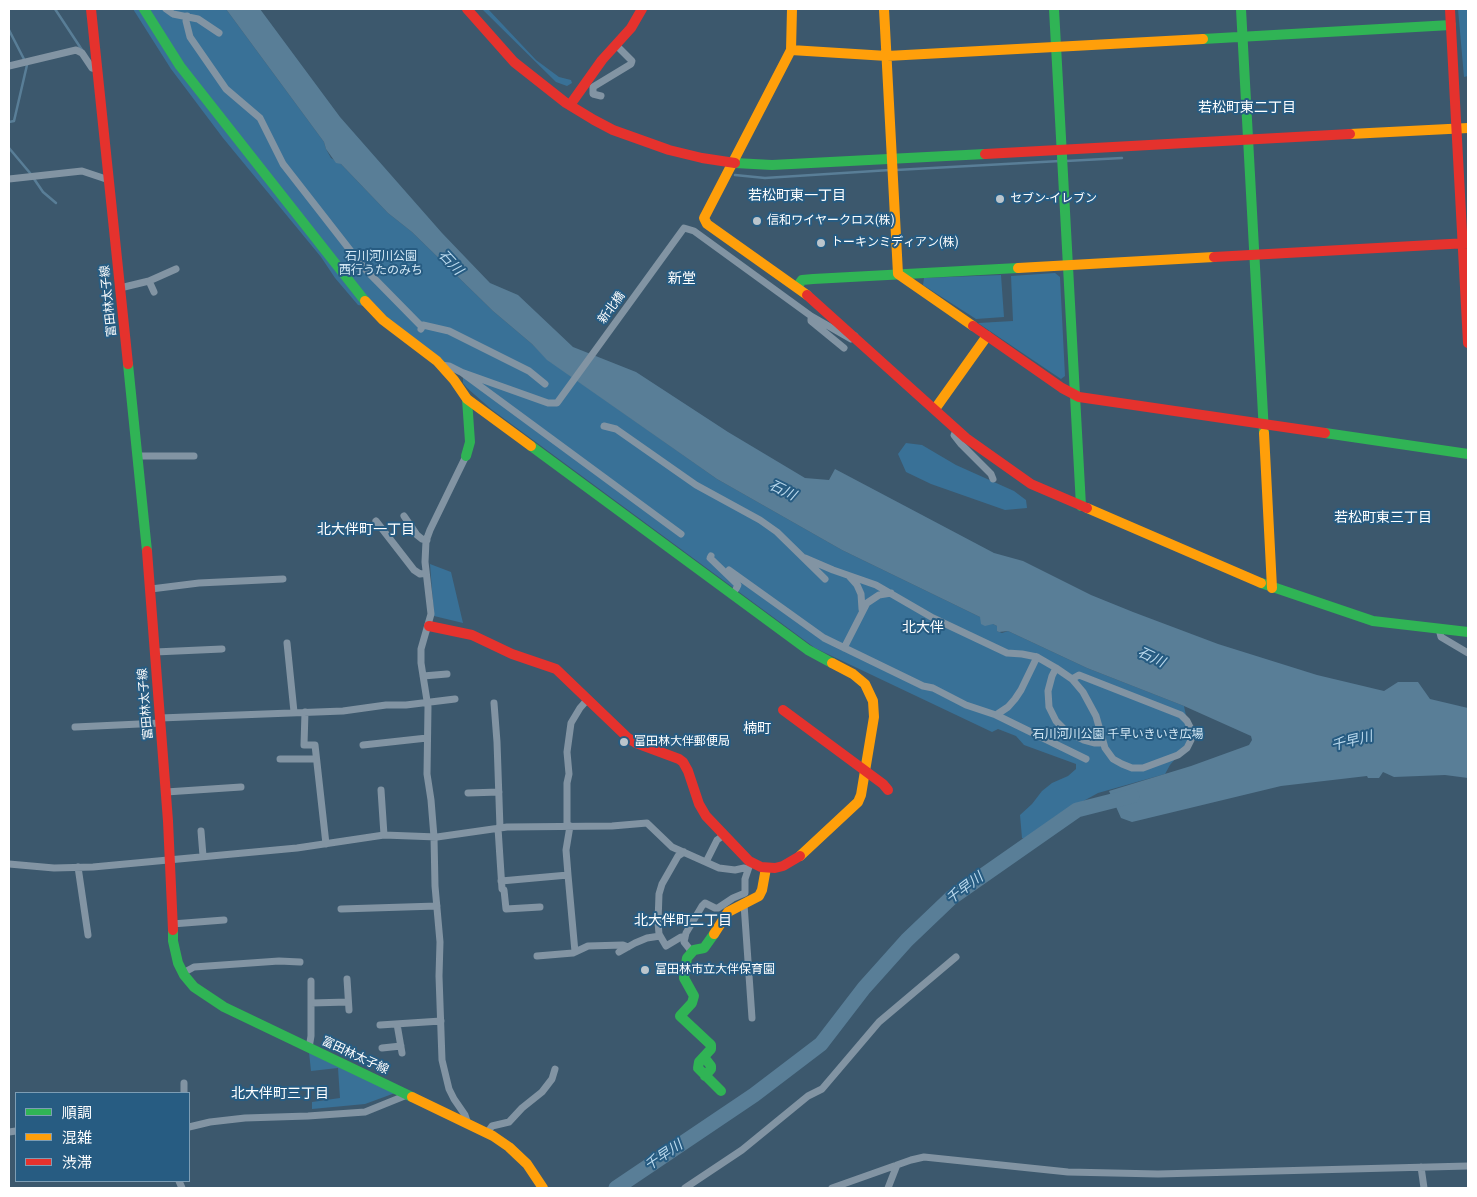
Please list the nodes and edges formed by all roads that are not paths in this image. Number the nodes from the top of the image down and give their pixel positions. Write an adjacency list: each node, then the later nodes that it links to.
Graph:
1 (91, 9): 20 (street, 富田林太子線)
2 (144, 9): 45 (street)
3 (166, 9): 11 (street)
4 (467, 9): 22 (street)
5 (642, 9): 15 (street)
6 (792, 9): 17 (street)
7 (884, 9): 18 (street)
8 (1054, 9): 16 (street)
9 (1241, 9): 14 (street)
10 (1450, 9): 12 (street)
11 (187, 16): 13 (street); 47 (street)
12 (1451, 25): 14 (street); 23 (street)
13 (219, 33)
14 (1242, 37): 16 (street); 25 (street)
15 (616, 45): 21 (street); 22 (street)
16 (1056, 47): 18 (street); 26 (street)
17 (791, 50): 18 (street); 28 (street)
18 (887, 56): 27 (street)
19 (9, 66): 20 (street)
20 (97, 68): 30 (street, 富田林太子線)
21 (601, 96)
22 (570, 105): 28 (street)
23 (1457, 128): 24 (street); 25 (street); 31 (street)
24 (1468, 128)
25 (1248, 140): 26 (street); 32 (street)
26 (1062, 150): 27 (street); 33 (street)
27 (892, 159): 28 (street); 35 (street)
28 (732, 162): 37 (street)
29 (9, 179): 30 (street)
30 (109, 180): 38 (street, 富田林太子線)
31 (1466, 244): 32 (street); 43 (street)
32 (1254, 255): 33 (street); 51 (street)
33 (1068, 265): 35 (street); 48 (street)
34 (176, 269): 36 (street)
35 (899, 274): 37 (street); 42 (street)
36 (149, 281): 38 (street); 39 (street)
37 (797, 287): 41 (street)
38 (120, 288): 55 (street, 富田林太子線)
39 (154, 292)
40 (811, 316): 41 (street); 44 (street); 46 (street, 新北橋)
41 (855, 336): 50 (street)
42 (987, 336): 48 (street); 50 (street)
43 (1468, 343)
44 (844, 348)
45 (441, 365): 46 (street); 49 (street)
46 (461, 372): 62 (street)
47 (545, 384)
48 (1075, 395): 51 (street); 59 (street)
49 (467, 400): 57 (street); 105 (street)
50 (935, 410): 53 (street)
51 (1263, 424): 54 (street); 71 (street)
52 (604, 426): 65 (street)
53 (957, 429): 58 (street); 59 (street)
54 (1468, 454)
55 (137, 456): 56 (street); 72 (street, 富田林太子線)
56 (194, 456)
57 (466, 456): 63 (street)
58 (993, 479)
59 (1081, 506): 71 (street)
60 (404, 516): 63 (street)
61 (376, 521): 67 (street)
62 (681, 534)
63 (427, 540): 67 (street)
64 (712, 556): 73 (street)
65 (805, 558): 68 (street); 70 (street)
66 (729, 570): 80 (street)
67 (426, 574): 76 (street)
68 (850, 576): 74 (street); 75 (street)
69 (283, 579): 72 (street)
70 (825, 579)
71 (1272, 588): 77 (street)
72 (151, 589): 82 (street, 富田林太子線)
73 (736, 589)
74 (891, 593): 75 (street); 84 (street)
75 (862, 612): 80 (street)
76 (428, 626): 87 (street); 90 (street)
77 (1439, 628): 78 (street); 83 (street)
78 (1468, 632)
79 (286, 643): 94 (street)
80 (844, 648): 96 (street)
81 (222, 649): 82 (street)
82 (155, 652): 97 (street, 富田林太子線)
83 (1468, 653)
84 (1037, 657): 85 (street); 96 (street)
85 (1056, 668): 88 (street); 100 (street)
86 (447, 674): 87 (street)
87 (423, 676): 91 (street)
88 (1072, 679): 100 (street); 100 (street)
89 (455, 699): 91 (street)
90 (587, 700): 112 (street); 116 (street)
91 (427, 702): 95 (street); 99 (street)
92 (494, 703): 110 (street)
93 (783, 710): 105 (street)
94 (294, 712): 95 (street); 97 (street)
95 (305, 712): 102 (street)
96 (996, 715): 103 (street)
97 (160, 721): 98 (street); 109 (street, 富田林太子線)
98 (75, 727)
99 (428, 738): 101 (street); 117 (street)
100 (1103, 743)
101 (363, 745)
102 (316, 759): 104 (street); 118 (street)
103 (1086, 759)
104 (280, 760)
105 (865, 771): 108 (street); 126 (street)
106 (241, 787): 109 (street)
107 (381, 790): 115 (street)
108 (888, 790)
109 (166, 792): 121 (street, 富田林太子線)
110 (499, 792): 111 (street); 113 (street)
111 (468, 793)
112 (569, 826): 113 (street); 119 (street); 127 (street)
113 (499, 828): 117 (street); 128 (street)
114 (201, 831): 120 (street)
115 (384, 835): 117 (street); 118 (street)
116 (724, 835): 122 (street); 124 (street)
117 (434, 837): 130 (street)
118 (326, 844): 120 (street)
119 (684, 852): 122 (street); 136 (street)
120 (203, 856): 121 (street)
121 (170, 860): 125 (street); 134 (street, 富田林太子線)
122 (706, 862): 124 (street)
123 (9, 864): 125 (street)
124 (750, 866): 126 (street); 137 (street)
125 (78, 867): 135 (street)
126 (766, 868): 129 (street)
127 (568, 875): 128 (street); 139 (street)
128 (501, 881): 131 (street)
129 (744, 904): 141 (street); 151 (street)
130 (437, 906): 132 (street); 152 (street)
131 (540, 907)
132 (341, 909)
133 (224, 920): 134 (street)
134 (172, 924): 145 (street, 富田林太子線)
135 (88, 935)
136 (660, 936): 137 (street); 138 (street)
137 (685, 938): 141 (street)
138 (628, 947): 139 (street); 140 (street)
139 (575, 952): 142 (street)
140 (619, 952)
141 (692, 952): 159 (street)
142 (537, 956)
143 (956, 957): 169 (street)
144 (300, 962): 145 (street)
145 (183, 973): 155 (street, 富田林太子線)
146 (347, 979): 148 (street)
147 (311, 981): 149 (street)
148 (348, 1002): 149 (street); 150 (street)
149 (311, 1003): 155 (street)
150 (349, 1010)
151 (752, 1018)
152 (441, 1021): 153 (street); 162 (street)
153 (397, 1024): 154 (street); 156 (street)
154 (380, 1025)
155 (309, 1048): 161 (street, 富田林太子線)
156 (382, 1048)
157 (555, 1069): 164 (street)
158 (184, 1083): 160 (street)
159 (721, 1090)
160 (184, 1092)
161 (408, 1095): 162 (street, 富田林太子線); 163 (street)
162 (468, 1124): 164 (street, 富田林太子線)
163 (190, 1127)
164 (487, 1133): 168 (street, 富田林太子線)
165 (897, 1164): 167 (street); 170 (street); 171 (street)
166 (1468, 1166): 167 (street)
167 (1421, 1167): 172 (street)
168 (543, 1188)
169 (685, 1188)
170 (832, 1188)
171 (888, 1188)
172 (1424, 1188)

